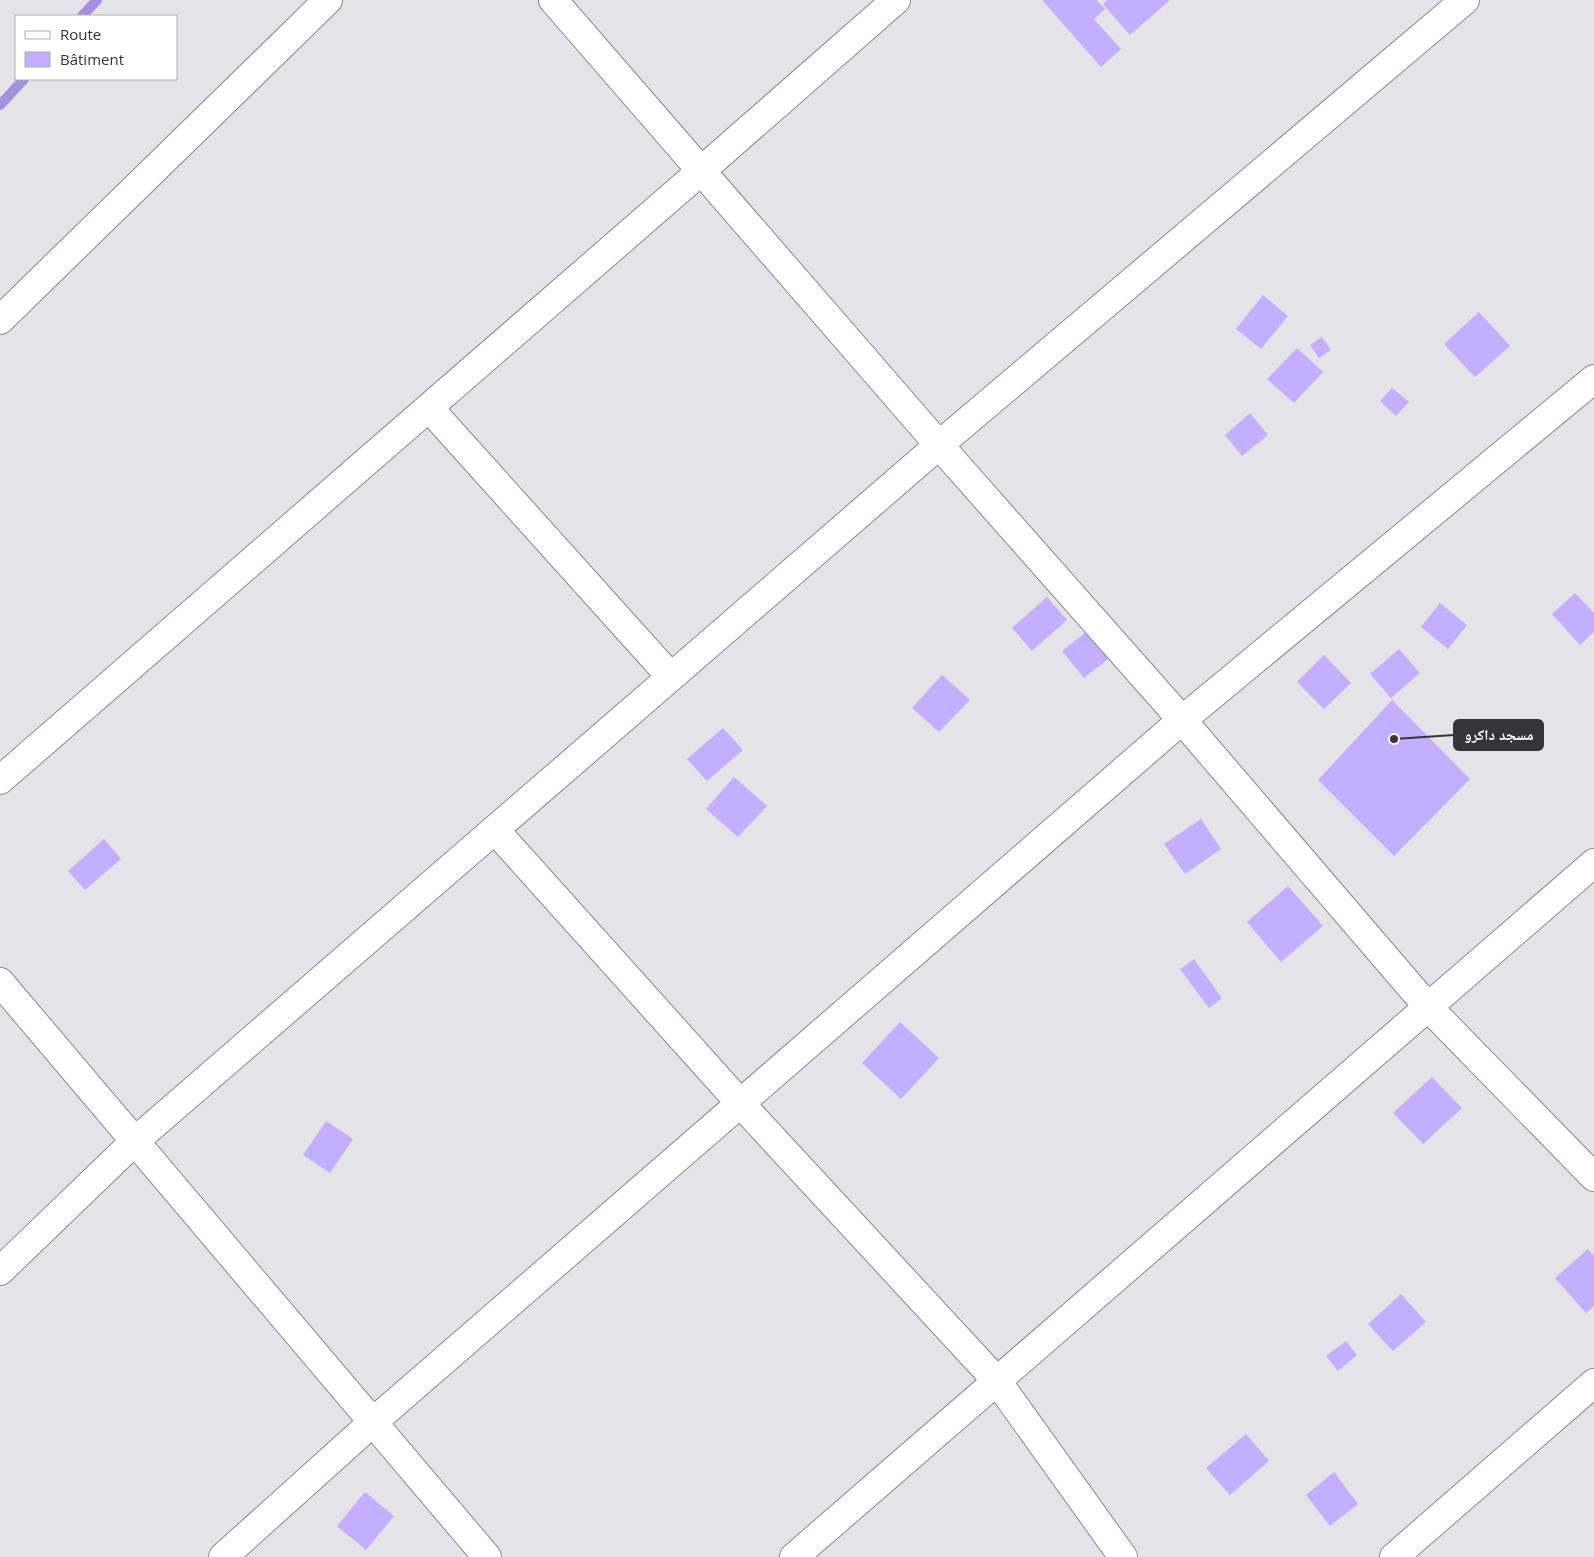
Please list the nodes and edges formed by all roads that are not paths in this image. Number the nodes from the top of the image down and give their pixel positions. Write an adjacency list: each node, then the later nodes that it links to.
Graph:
1 (328, 0): 6 (street)
2 (552, 0): 5 (street)
3 (896, 0): 5 (street)
4 (1465, 0): 9 (street)
5 (701, 171): 8 (street); 9 (street)
6 (0, 320)
7 (1594, 379): 11 (street)
8 (429, 408): 10 (street); 12 (street)
9 (939, 445): 10 (street); 11 (street)
10 (671, 677): 13 (street)
11 (1182, 720): 16 (street); 17 (street)
12 (0, 780)
13 (495, 830): 17 (street); 18 (street)
14 (1594, 864): 16 (street)
15 (0, 982): 18 (street)
16 (1428, 1007): 19 (street); 21 (street)
17 (740, 1103): 21 (street); 23 (street)
18 (135, 1141): 20 (street); 23 (street)
19 (1594, 1177)
20 (0, 1271)
21 (997, 1381): 26 (street); 27 (street)
22 (1594, 1383): 28 (street)
23 (373, 1422): 24 (street); 25 (street)
24 (223, 1557)
25 (487, 1557)
26 (794, 1557)
27 (1123, 1557)
28 (1394, 1557)

